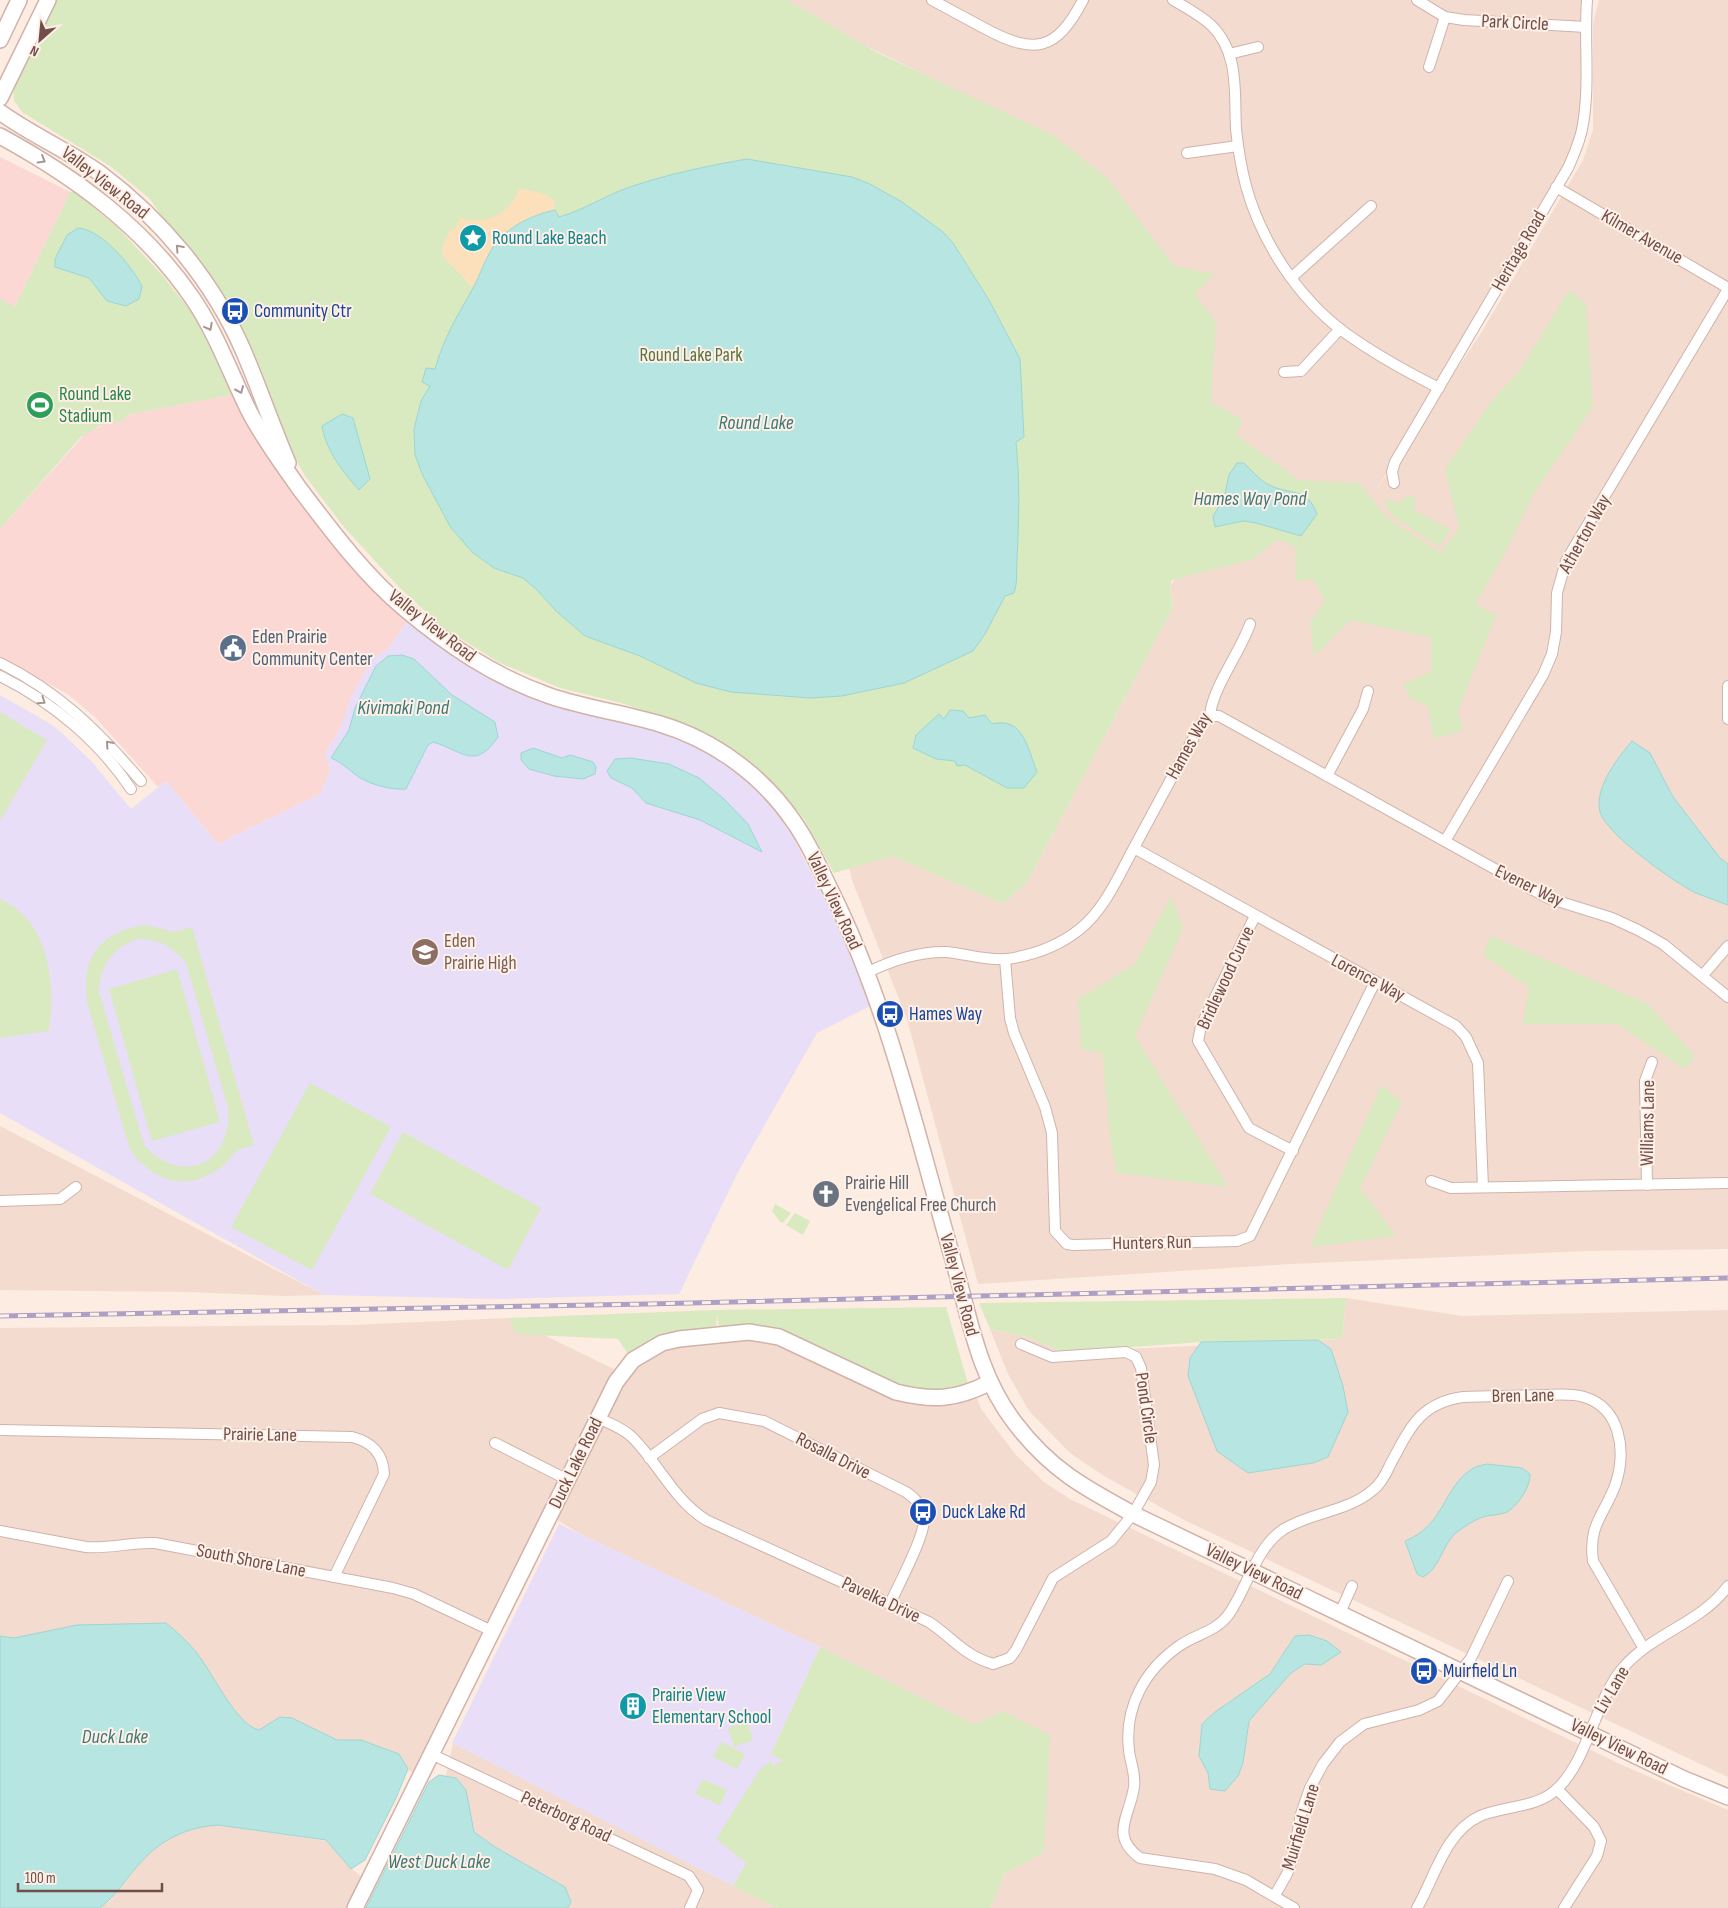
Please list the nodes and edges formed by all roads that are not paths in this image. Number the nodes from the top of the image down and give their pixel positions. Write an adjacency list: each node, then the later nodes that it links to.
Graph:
1 (19, 0): 10 (street)
2 (48, 0): 14 (street)
3 (932, 0): 4 (street)
4 (1084, 0)
5 (1174, 0): 12 (street)
6 (1416, 0): 8 (street, Park Circle)
7 (1587, 0): 9 (street, Heritage Road)
8 (1445, 17): 9 (street, Park Circle); 13 (street)
9 (1586, 27): 19 (street, Heritage Road)
10 (0, 40)
11 (1258, 47): 12 (street)
12 (1229, 54): 17 (street)
13 (1429, 67)
14 (0, 98)
15 (0, 112): 27 (street, Valley View Road, one-way to 15)
16 (0, 136): 27 (street, Valley View Road, one-way to 27)
17 (1238, 146): 18 (street); 21 (street)
18 (1187, 153)
19 (1556, 187): 22 (street, Kilmer Avenue); 25 (street, Heritage Road)
20 (1371, 206): 21 (street)
21 (1292, 277): 23 (street)
22 (1728, 288): 38 (street, Atherton Way)
23 (1340, 328): 24 (street); 25 (street)
24 (1284, 372)
25 (1439, 388): 26 (street, Heritage Road)
26 (1394, 483)
27 (298, 486): 43 (street, Valley View Road)
28 (1250, 624): 33 (street, Hames Way)
29 (0, 663): 36 (street, one-way to 29)
30 (0, 676): 37 (street, one-way to 37)
31 (1728, 686): 34 (street)
32 (1368, 691): 35 (street)
33 (1210, 716): 35 (street, Evener Way); 39 (street, Hames Way)
34 (1728, 719)
35 (1327, 776): 38 (street, Evener Way)
36 (141, 781)
37 (131, 789)
38 (1445, 841): 44 (street, Evener Way)
39 (1134, 848): 40 (street, Lorence Way); 42 (street, Hames Way)
40 (1255, 916): 45 (street, Lorence Way); 48 (street, Bridlewood Curve)
41 (1728, 946): 44 (street)
42 (1006, 959): 43 (street, Hames Way); 48 (street, Hunters Run)
43 (868, 972): 56 (street, Valley View Road)
44 (1703, 975): 46 (street, Evener Way)
45 (1375, 982): 48 (street, Hunters Run); 53 (street, Lorence Way)
46 (1728, 997)
47 (1652, 1062): 51 (street, Williams Lane)
48 (1293, 1151)
49 (1431, 1181): 53 (street)
50 (1728, 1183): 51 (street)
51 (1647, 1185): 53 (street)
52 (76, 1187): 54 (street)
53 (1483, 1187)
54 (0, 1201)
55 (1021, 1344): 62 (street, Pond Circle)
56 (989, 1383): 57 (street, Duck Lake Road); 62 (street, Valley View Road)
57 (598, 1418): 60 (street, Pavelka Drive); 61 (street, Duck Lake Road)
58 (0, 1430): 65 (street, Prairie Lane)
59 (495, 1443): 61 (street)
60 (649, 1458): 69 (street, Pavelka Drive); 69 (street, Rosalla Drive)
61 (568, 1480): 71 (street, Duck Lake Road)
62 (1133, 1514): 64 (street, Valley View Road); 69 (street, Pavelka Drive)
63 (0, 1531): 65 (street, South Shore Lane)
64 (1253, 1571): 70 (street, Valley View Road); 72 (street, Bren Lane); 78 (street, Bren Lane)
65 (334, 1577): 71 (street, South Shore Lane)
66 (1508, 1581): 73 (street, Muirfield Lane)
67 (1352, 1586): 70 (street)
68 (1728, 1586): 72 (street, Liv Lane)
69 (890, 1604)
70 (1340, 1613): 73 (street, Valley View Road)
71 (494, 1632): 75 (street, Duck Lake Road)
72 (1643, 1647): 74 (street, Liv Lane)
73 (1461, 1671): 74 (street, Valley View Road); 78 (street, Muirfield Lane)
74 (1590, 1733): 76 (street, Liv Lane); 77 (street, Valley View Road)
75 (431, 1754): 79 (street, Duck Lake Road); 80 (street, Peterborg Road)
76 (1558, 1789): 82 (street, Liv Lane); 83 (street)
77 (1728, 1797)
78 (1275, 1895): 81 (street, Bren Lane)
79 (355, 1908)
80 (690, 1908)
81 (1294, 1908)
82 (1417, 1908)
83 (1564, 1908)

